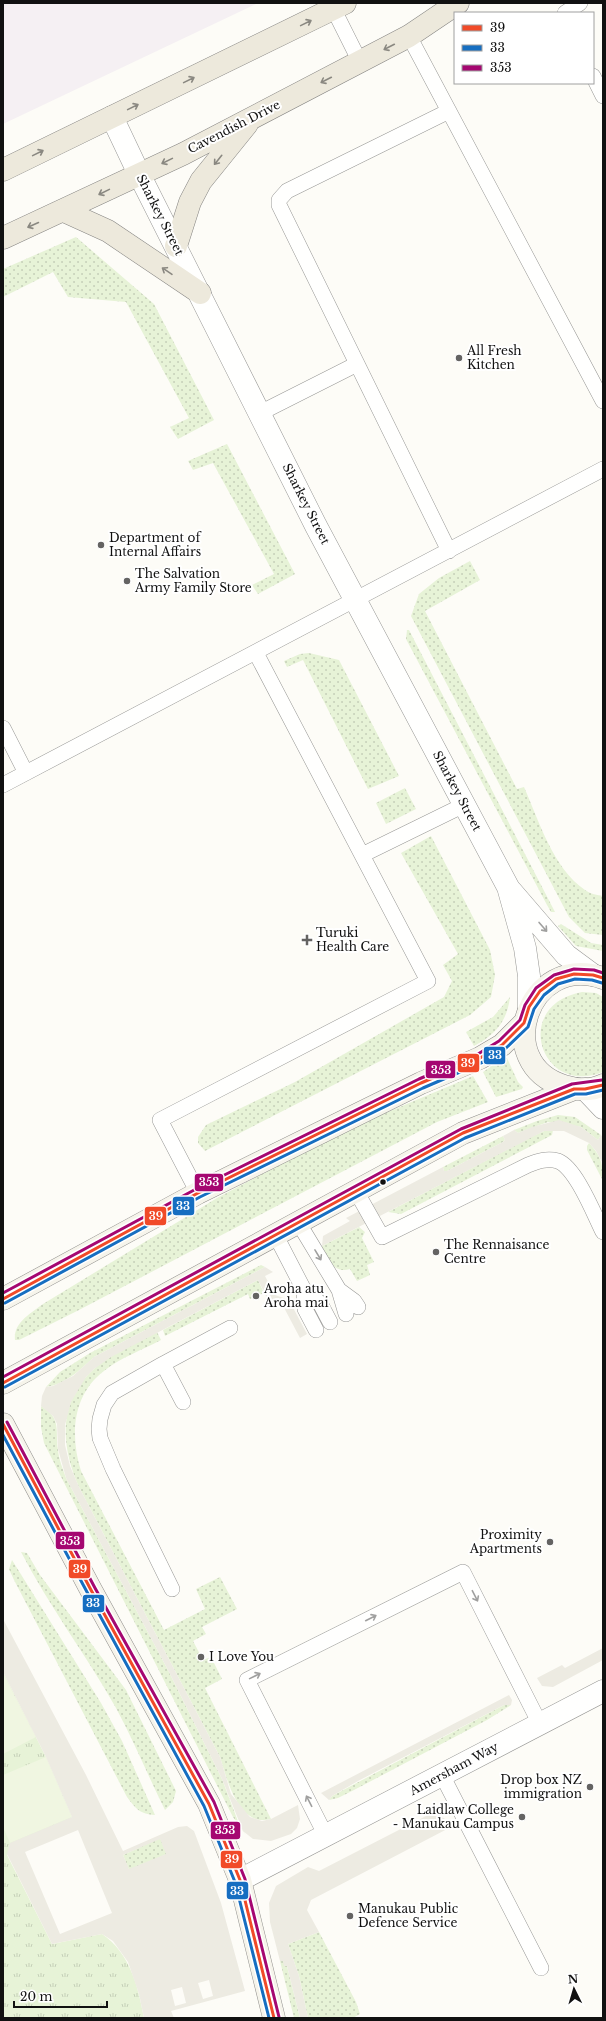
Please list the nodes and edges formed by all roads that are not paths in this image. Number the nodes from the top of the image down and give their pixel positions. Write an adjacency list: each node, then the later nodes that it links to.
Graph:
1 (458, 3): 7 (main road, Cavendish Drive)
2 (556, 3): 5 (lane)
3 (580, 3): 6 (lane)
4 (339, 6): 8 (lane); 12 (main road, one-way to 4)
5 (560, 12)
6 (566, 12)
7 (409, 36): 8 (main road, Cavendish Drive, one-way to 8); 11 (lane)
8 (360, 62): 13 (main road, Cavendish Drive, one-way to 13)
9 (594, 78): 10 (lane)
10 (603, 96)
11 (449, 111): 20 (lane); 21 (lane)
12 (112, 117): 14 (main road, one-way to 12); 15 (street, Sharkey Street)
13 (251, 118): 15 (main road, Cavendish Drive, one-way to 15); 18 (main road, one-way to 18)
14 (3, 170)
15 (139, 174): 16 (main road, Cavendish Drive, one-way to 16); 18 (street, Sharkey Street)
16 (64, 211): 17 (main road, Cavendish Drive, one-way to 17); 19 (main road, one-way to 16)
17 (3, 238)
18 (176, 246): 19 (street, Sharkey Street)
19 (200, 293): 22 (street, Sharkey Street)
20 (357, 364): 22 (lane); 24 (lane)
21 (603, 401)
22 (260, 413): 25 (street, Sharkey Street)
23 (603, 469): 24 (lane)
24 (449, 551): 25 (lane)
25 (356, 600): 26 (lane); 30 (street, Sharkey Street)
26 (256, 652): 28 (lane); 31 (lane)
27 (3, 728): 28 (lane)
28 (26, 773): 29 (lane)
29 (3, 785)
30 (464, 805): 31 (lane); 32 (street, Sharkey Street)
31 (362, 855): 38 (lane)
32 (508, 887): 33 (street, Sharkey Street, one-way to 33); 34 (street, Sharkey Street)
33 (598, 976): 34 (main road)
34 (527, 1015): 35 (main road); 38 (main road)
35 (587, 1088): 36 (street); 37 (main road)
36 (603, 1108)
37 (356, 1191): 39 (main road); 40 (lane)
38 (198, 1193): 43 (main road)
39 (298, 1222): 41 (main road); 44 (lane, one-way to 44)
40 (603, 1232)
41 (274, 1234): 42 (lane); 49 (main road)
42 (304, 1290): 45 (lane); 47 (lane)
43 (3, 1299)
44 (352, 1310)
45 (330, 1322)
46 (230, 1328): 48 (lane)
47 (316, 1330)
48 (163, 1364): 50 (lane); 52 (lane)
49 (3, 1383)
50 (183, 1402)
51 (3, 1424): 57 (main road)
52 (172, 1589)
53 (603, 1691): 54 (street, Amersham Way)
54 (540, 1724): 55 (street, Amersham Way); 56 (lane, one-way to 54)
55 (442, 1775): 56 (street, Amersham Way); 58 (lane)
56 (326, 1836): 57 (street, Amersham Way)
57 (240, 1880): 59 (main road)
58 (540, 1968)
59 (274, 2018)

